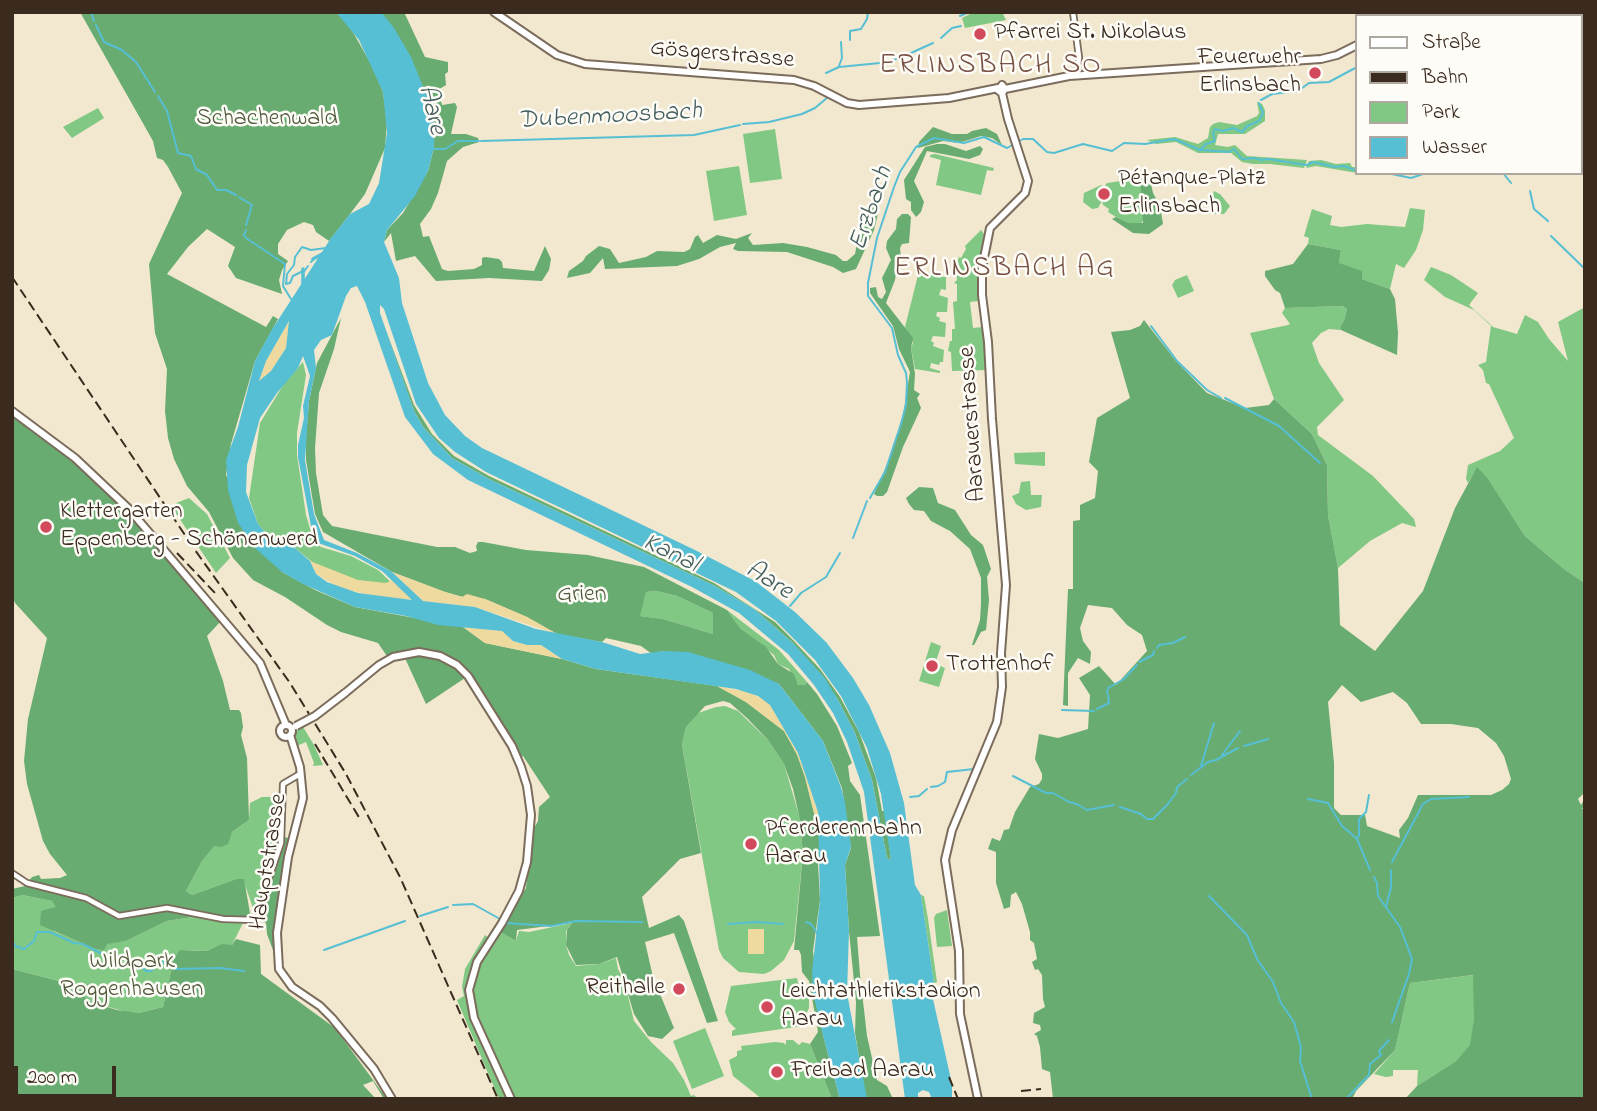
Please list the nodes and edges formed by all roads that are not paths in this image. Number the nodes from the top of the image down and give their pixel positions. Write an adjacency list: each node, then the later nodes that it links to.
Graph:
1 (494, 12): 5 (main road, Gösgerstrasse)
2 (1073, 12): 4 (street)
3 (1356, 46): 4 (main road)
4 (1077, 76): 5 (main road)
5 (1002, 90): 12 (main road, Aarauerstrasse)
6 (12, 411): 7 (main road, Hauptstrasse)
7 (288, 730): 8 (main road, Hauptstrasse); 11 (main road, bridge)
8 (300, 774): 9 (street); 10 (main road, Hauptstrasse)
9 (12, 873)
10 (392, 1099)
11 (511, 1099)
12 (978, 1099)

